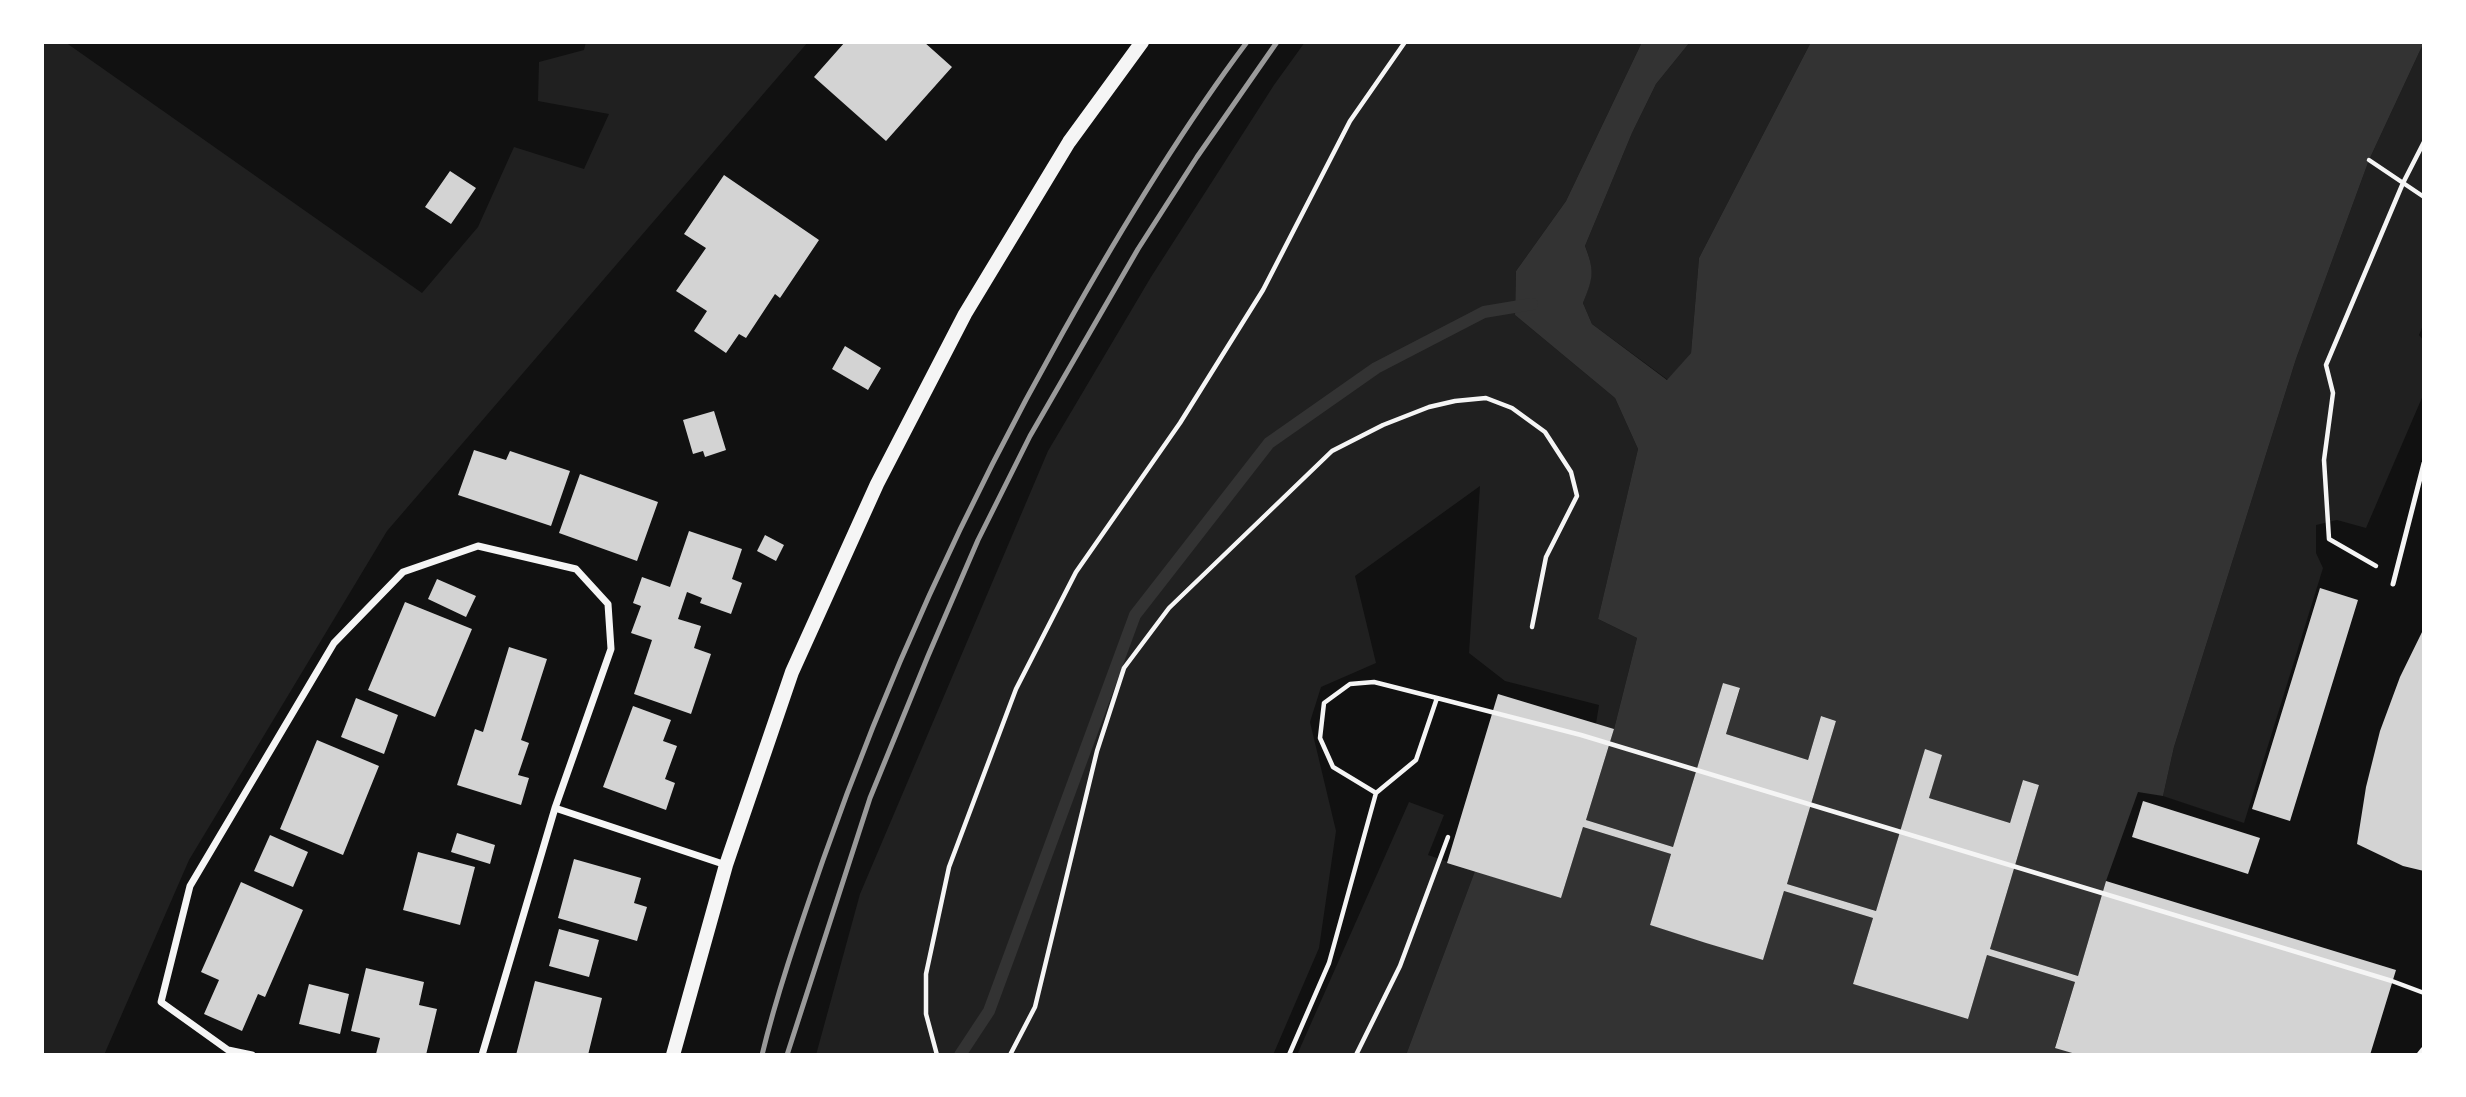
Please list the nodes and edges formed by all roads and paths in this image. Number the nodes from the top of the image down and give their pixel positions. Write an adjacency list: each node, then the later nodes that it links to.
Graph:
1 (1142, 42): 15 (main road)
2 (1405, 42): 21 (path)
3 (2424, 142): 5 (path)
4 (2369, 160): 5 (path)
5 (2403, 183): 6 (path); 8 (path)
6 (2424, 197)
7 (2424, 463): 8 (lane)
8 (2395, 577): 9 (lane)
9 (2393, 584)
10 (1532, 627): 22 (path)
11 (1437, 698): 12 (path); 12 (path); 16 (path)
12 (1376, 793): 23 (path)
13 (555, 808): 15 (street); 18 (street); 19 (street)
14 (1448, 838): 24 (path)
15 (726, 865): 20 (main road)
16 (2424, 993)
17 (2424, 1051): 25 (street)
18 (252, 1055)
19 (482, 1055)
20 (673, 1055)
21 (937, 1055)
22 (1010, 1055)
23 (1289, 1055)
24 (1356, 1055)
25 (2420, 1055)

